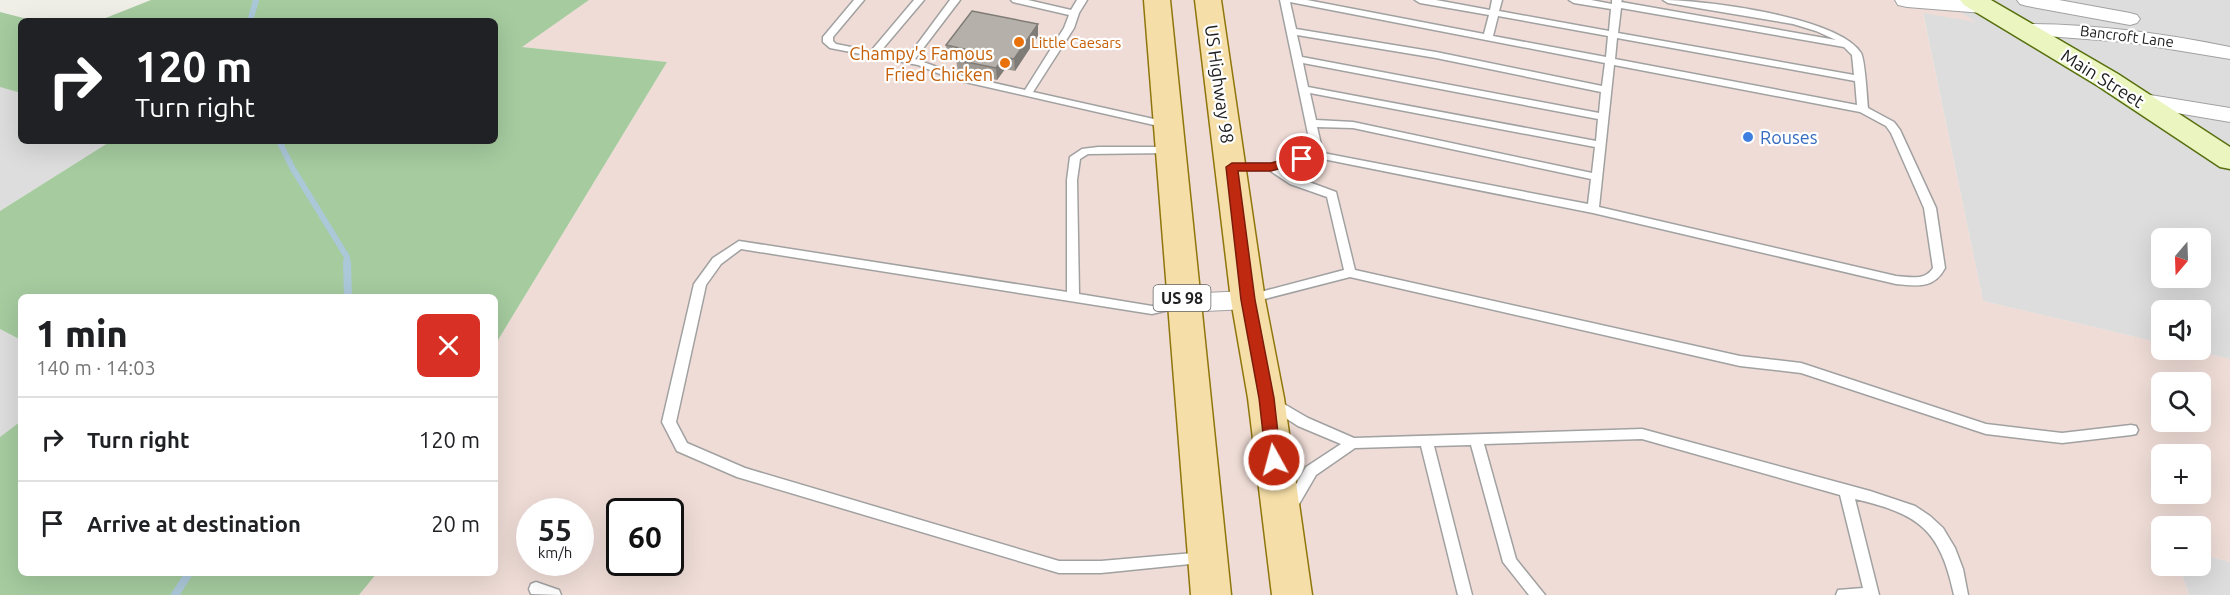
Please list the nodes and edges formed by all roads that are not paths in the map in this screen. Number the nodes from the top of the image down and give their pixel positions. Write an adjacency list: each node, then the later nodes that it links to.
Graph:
1 (859, 0): 28 (lane)
2 (919, 0): 28 (lane)
3 (955, 0): 30 (lane)
4 (1016, 0): 19 (lane)
5 (1082, 0): 19 (lane)
6 (1157, 0): 42 (main road, US 98)
7 (1188, 0): 36 (main road)
8 (1208, 0): 36 (main road, US Highway 98)
9 (1285, 0): 22 (lane)
10 (1292, 0): 24 (lane)
11 (1420, 0): 20 (lane)
12 (1497, 0): 20 (lane)
13 (1574, 0): 18 (lane)
14 (1668, 0): 26 (lane)
15 (1907, 0): 17 (street)
16 (2027, 0): 25 (street)
17 (1978, 3): 21 (main road, Main Street)
18 (1616, 4): 23 (lane); 26 (lane)
19 (1074, 13): 35 (lane)
20 (1494, 13): 23 (lane); 24 (lane)
21 (2024, 30): 27 (street, Bancroft Lane); 37 (main road, Main Street)
22 (1292, 31): 29 (lane); 34 (lane)
23 (1613, 35): 31 (lane); 32 (lane)
24 (1488, 37): 31 (lane)
25 (2230, 37)
26 (1847, 45): 32 (lane)
27 (2230, 52)
28 (873, 54): 30 (lane)
29 (1298, 59): 33 (lane); 40 (lane)
30 (909, 61): 35 (lane)
31 (1610, 61): 34 (lane); 38 (lane)
32 (1860, 79): 38 (lane)
33 (1304, 89): 41 (lane); 43 (lane)
34 (1607, 90): 40 (lane)
35 (1028, 92): 42 (lane)
36 (1222, 98): 46 (main road, US Highway 98)
37 (2138, 100): 39 (street); 45 (main road, Main Street)
38 (1863, 109): 49 (lane)
39 (2230, 115)
40 (1604, 117): 43 (lane)
41 (1311, 123): 44 (lane); 48 (lane)
42 (1169, 137): 51 (lane); 53 (main road, US 98)
43 (1600, 145): 48 (lane)
44 (1318, 154): 47 (lane); 49 (lane)
45 (2225, 154)
46 (1232, 167): 47 (lane); 52 (main road, US Highway 98)
47 (1271, 167): 50 (lane)
48 (1596, 177): 49 (lane)
49 (1593, 209)
50 (1350, 273): 52 (lane); 55 (lane)
51 (1073, 297): 53 (lane); 61 (lane)
52 (1248, 300): 53 (street); 54 (main road, US Highway 98)
53 (1183, 303): 61 (main road, US 98)
54 (1266, 398): 58 (lane); 60 (main road, US Highway 98)
55 (2131, 430)
56 (1476, 439): 57 (lane); 59 (lane); 68 (lane)
57 (1426, 441): 58 (lane); 67 (lane)
58 (1353, 443): 60 (lane)
59 (1846, 491): 63 (lane); 70 (lane)
60 (1281, 521): 66 (main road, US Highway 98)
61 (1207, 558): 65 (main road, US 98)
62 (536, 589): 64 (lane)
63 (1872, 594): 69 (lane)
64 (554, 595)
65 (1211, 595)
66 (1292, 595)
67 (1464, 595)
68 (1538, 595)
69 (1843, 595)
70 (1960, 595)

